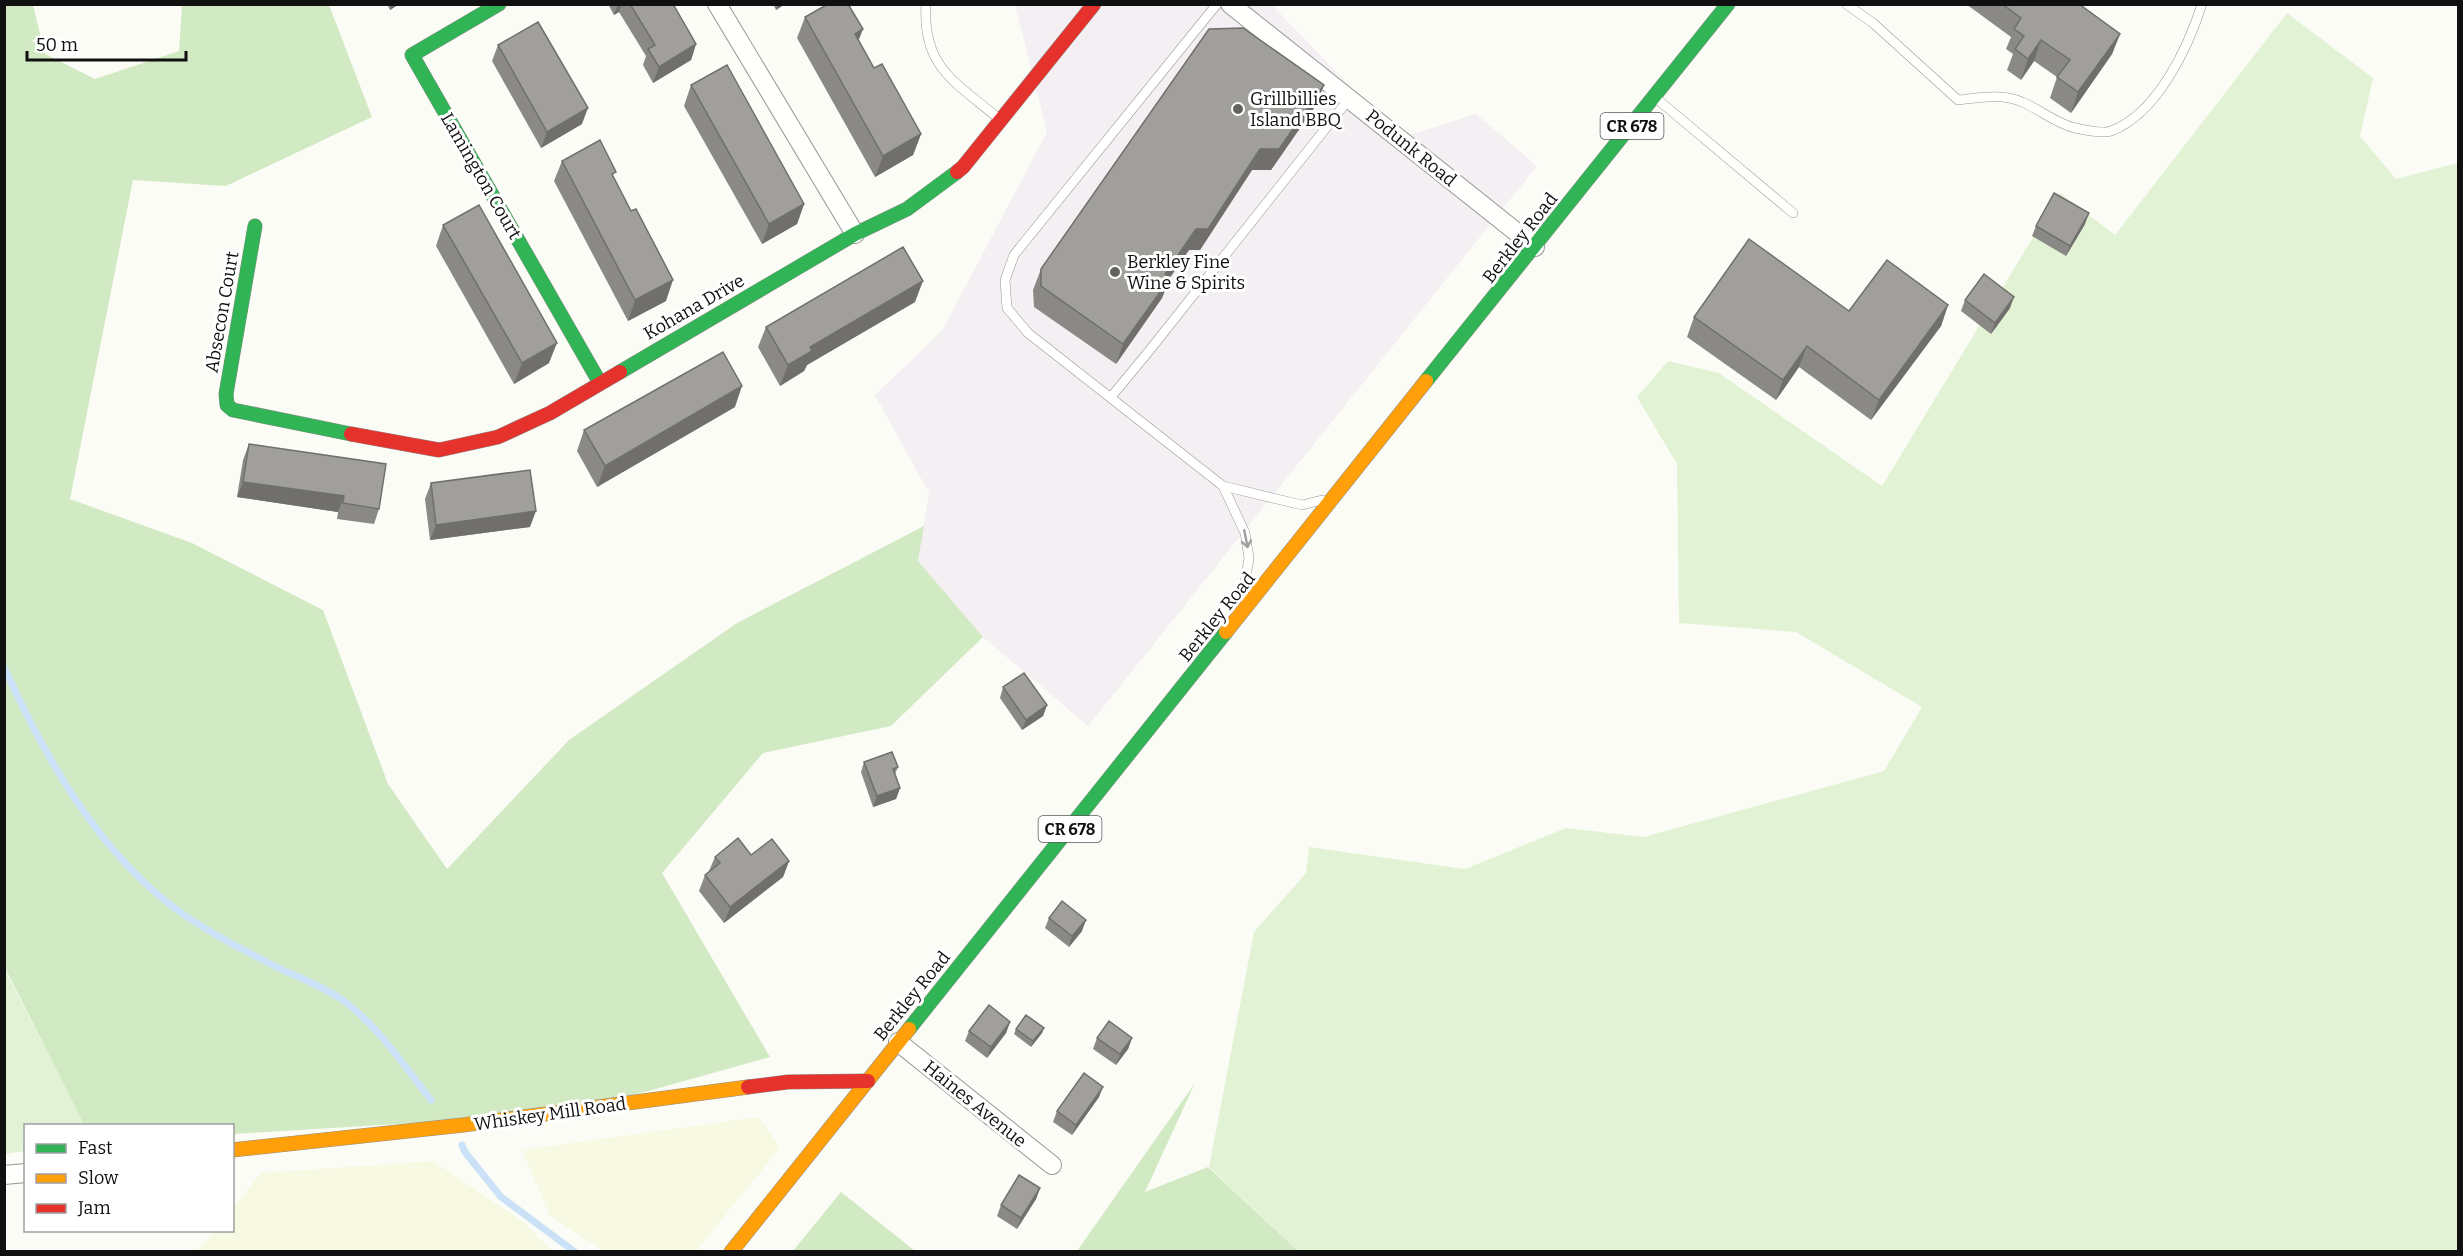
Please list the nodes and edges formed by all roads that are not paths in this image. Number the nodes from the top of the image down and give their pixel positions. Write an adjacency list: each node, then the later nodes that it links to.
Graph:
1 (499, 4): 17 (street, Lamington Court)
2 (717, 4): 15 (street)
3 (926, 4): 12 (lane)
4 (1094, 4): 12 (street, Kohana Drive)
5 (1217, 4): 18 (lane)
6 (1230, 4): 11 (street, Podunk Road)
7 (1728, 4): 10 (street, Berkley Road / CR 678)
8 (1846, 4): 9 (lane)
9 (2202, 4)
10 (1655, 98): 13 (lane); 16 (street, Berkley Road / CR 678)
11 (1348, 99): 16 (street, Podunk Road); 18 (lane)
12 (1002, 121): 15 (street, Kohana Drive)
13 (1793, 213)
14 (255, 226): 19 (street, Absecon Court)
15 (855, 234): 17 (street, Kohana Drive)
16 (1535, 247): 21 (street, Berkley Road / CR 678)
17 (600, 383): 19 (street, Kohana Drive)
18 (1111, 397): 20 (lane)
19 (227, 405)
20 (1223, 486): 21 (lane); 22 (lane, one-way to 22)
21 (1339, 495): 22 (street, Berkley Road / CR 678)
22 (1241, 616): 23 (street, Berkley Road / CR 678)
23 (898, 1042): 24 (street, Berkley Road / CR 678); 26 (street, Haines Avenue)
24 (868, 1081): 25 (street, Whiskey Mill Road); 29 (street, Berkley Road / CR 678)
25 (234, 1150)
26 (1052, 1166)
27 (24, 1173): 28 (street)
28 (4, 1175)
29 (731, 1251)

